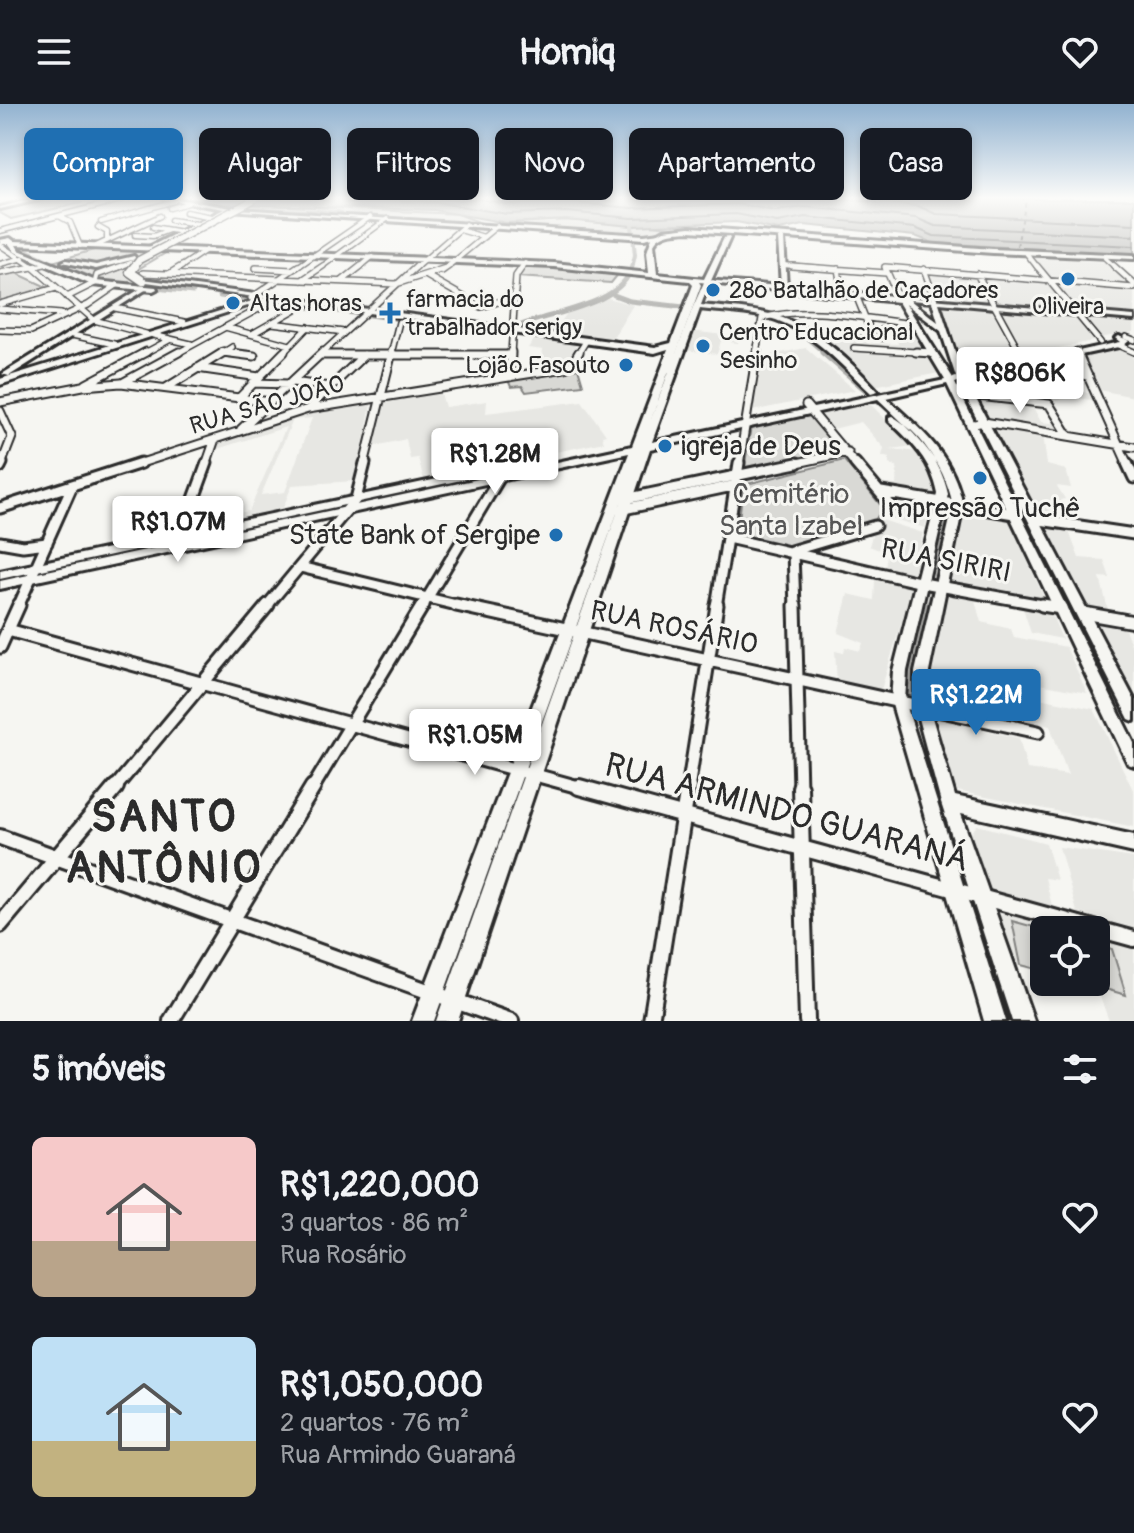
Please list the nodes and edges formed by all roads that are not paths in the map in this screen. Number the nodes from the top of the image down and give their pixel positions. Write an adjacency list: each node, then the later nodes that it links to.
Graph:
1 (78, 242): 18 (street)
2 (104, 242): 17 (street)
3 (109, 242): 17 (street)
4 (163, 242): 19 (main road)
5 (170, 242): 27 (main road, bridge)
6 (177, 242): 20 (main road)
7 (332, 242): 23 (street)
8 (365, 242): 24 (street)
9 (446, 242): 30 (street)
10 (478, 242): 32 (street)
11 (653, 242): 46 (main road)
12 (721, 242): 52 (main road)
13 (781, 242): 36 (main road)
14 (831, 242): 22 (main road)
15 (848, 242): 28 (main road)
16 (7, 245): 18 (main road); 26 (street); 33 (main road)
17 (103, 245): 18 (main road); 19 (main road); 31 (main road)
18 (80, 246)
19 (149, 249): 20 (main road)
20 (163, 249): 21 (main road); 56 (street)
21 (206, 250): 23 (main road); 44 (street)
22 (1027, 254): 28 (main road); 53 (street)
23 (313, 255): 24 (main road); 41 (street)
24 (343, 256): 25 (main road); 51 (street)
25 (372, 257): 30 (main road); 55 (street)
26 (23, 258): 35 (street); 37 (street)
27 (139, 258): 31 (main road); 54 (main road, bridge)
28 (1106, 258): 29 (main road); 58 (street)
29 (1134, 259)
30 (424, 260): 32 (main road); 57 (street)
31 (65, 261): 33 (main road)
32 (455, 261): 34 (main road); 48 (street)
33 (48, 262): 37 (street); 56 (main road)
34 (525, 263): 46 (main road); 68 (street)
35 (0, 264)
36 (783, 265): 39 (street); 61 (main road)
37 (35, 268): 43 (street); 62 (street)
38 (256, 268): 41 (street)
39 (838, 269): 42 (street); 63 (street)
40 (924, 269): 42 (street); 47 (street); 70 (street)
41 (292, 270): 49 (street)
42 (887, 270): 69 (street)
43 (0, 273)
44 (169, 274): 45 (street); 54 (street)
45 (179, 274): 49 (street); 60 (street)
46 (648, 274): 50 (main road); 52 (main road)
47 (977, 274): 53 (street); 73 (street)
48 (430, 277): 57 (street); 68 (street)
49 (279, 279): 51 (street); 71 (street)
50 (691, 279): 52 (main road); 77 (main road)
51 (301, 280): 55 (street)
52 (708, 280): 61 (main road); 77 (main road)
53 (1047, 280): 58 (street); 80 (street)
54 (144, 281): 59 (main road); 60 (main road); 65 (main road); 76 (main road)
55 (342, 281): 57 (street)
56 (95, 283): 59 (main road); 67 (street)
57 (396, 284): 82 (street)
58 (1133, 284)
59 (117, 285): 75 (street)
60 (169, 287): 64 (main road)
61 (784, 287): 63 (main road); 66 (main road)
62 (56, 288): 67 (street); 74 (street)
63 (842, 292): 69 (main road)
64 (219, 293): 65 (main road); 71 (main road)
65 (192, 294): 71 (main road)
66 (856, 295): 69 (main road); 86 (street)
67 (67, 297): 75 (street)
68 (515, 297): 97 (street)
69 (899, 298): 70 (main road); 90 (main road); 95 (main road)
70 (935, 300): 73 (main road); 95 (main road)
71 (249, 301): 72 (main road); 79 (main road); 87 (main road); 100 (main road)
72 (266, 305): 78 (main road); 91 (street)
73 (994, 305): 80 (main road); 122 (street)
74 (0, 306): 81 (street)
75 (80, 308): 81 (street); 85 (street)
76 (115, 308): 85 (main road); 87 (street)
77 (693, 308): 83 (main road); 112 (main road); 125 (main road)
78 (296, 309): 79 (main road); 89 (street)
79 (322, 310): 82 (main road)
80 (1074, 313): 84 (main road); 106 (street)
81 (65, 314): 93 (street)
82 (362, 315): 88 (main road); 96 (street); 97 (main road)
83 (764, 317): 86 (street); 99 (main road); 138 (main road); 147 (street)
84 (1134, 318)
85 (94, 320): 100 (street); 102 (main road)
86 (865, 320): 90 (street); 98 (street)
87 (184, 322): 100 (main road)
88 (399, 322): 97 (main road); 121 (street)
89 (272, 323): 92 (street); 101 (street)
90 (914, 324): 116 (main road)
91 (225, 327): 101 (street); 108 (street)
92 (308, 327): 96 (street); 109 (street)
93 (0, 330)
94 (882, 330): 98 (street)
95 (945, 331): 126 (main road)
96 (344, 332): 117 (street)
97 (515, 332): 105 (main road); 119 (street)
98 (870, 332): 99 (street)
99 (808, 333): 138 (main road)
100 (149, 334): 104 (street); 107 (main road); 131 (main road)
101 (252, 334): 109 (street)
102 (72, 335): 107 (street); 131 (main road)
103 (1126, 339): 106 (main road); 113 (street); 115 (main road)
104 (169, 340): 108 (street); 135 (street)
105 (586, 341): 112 (main road); 128 (street, RUA SÃO JOÃO)
106 (1100, 342): 122 (main road)
107 (114, 344): 131 (main road)
108 (191, 344): 132 (street)
109 (290, 345): 127 (street)
110 (232, 347): 114 (street)
111 (854, 348): 116 (street)
112 (672, 350): 125 (main road); 154 (main road)
113 (1131, 350)
114 (223, 352): 120 (street); 124 (street)
115 (1077, 352): 123 (main road); 129 (street)
116 (932, 353): 130 (main road)
117 (320, 355): 118 (street); 134 (street)
118 (364, 355): 121 (street); 136 (street)
119 (511, 355): 121 (street); 128 (street)
120 (254, 356)
121 (391, 356): 140 (street)
122 (1023, 358): 126 (main road)
123 (1039, 361): 126 (main road); 129 (street)
124 (197, 368): 127 (street); 137 (street)
125 (673, 372): 154 (main road)
126 (960, 376): 130 (main road); 139 (main road)
127 (259, 377): 133 (street)
128 (510, 377): 140 (street, RUA SÃO JOÃO)
129 (1089, 377): 155 (street)
130 (948, 378): 138 (main road); 148 (main road)
131 (0, 379)
132 (121, 383): 135 (street); 137 (street)
133 (253, 383): 134 (street); 141 (street)
134 (291, 383): 136 (street); 143 (street)
135 (83, 386): 142 (street)
136 (330, 387): 145 (street)
137 (166, 388): 141 (street)
138 (872, 394): 144 (main road); 165 (main road)
139 (970, 395): 148 (main road); 152 (street)
140 (381, 397): 145 (street, RUA SÃO JOÃO); 164 (street)
141 (239, 398): 143 (street)
142 (0, 402)
143 (271, 402): 150 (street)
144 (808, 408): 147 (main road); 157 (street)
145 (308, 409): 150 (street, RUA SÃO JOÃO)
146 (0, 411): 149 (street)
147 (747, 421): 154 (main road); 161 (street)
148 (977, 424): 152 (street); 169 (main road); 170 (main road)
149 (9, 430): 151 (street); 158 (street)
150 (239, 432): 153 (street, RUA SÃO JOÃO)
151 (0, 435)
152 (1069, 436): 155 (street)
153 (215, 439): 162 (street, RUA SÃO JOÃO); 173 (street)
154 (642, 443): 159 (main road); 166 (main road)
155 (1118, 444): 156 (street); 160 (street)
156 (1134, 447)
157 (848, 452): 161 (street); 163 (street)
158 (0, 467)
159 (499, 473): 164 (main road); 183 (street)
160 (1134, 478)
161 (738, 480): 166 (street); 174 (street)
162 (72, 486): 168 (street, RUA SÃO JOÃO); 176 (street)
163 (881, 492): 165 (street); 167 (street)
164 (352, 504): 173 (main road); 178 (street); 179 (main road)
165 (950, 504): 169 (street); 182 (main road)
166 (620, 505): 188 (main road)
167 (892, 507)
168 (0, 508)
169 (1014, 514): 184 (main road)
170 (1033, 519): 172 (street); 185 (main road)
171 (875, 526): 177 (street)
172 (1134, 534)
173 (180, 537): 179 (main road)
174 (728, 538): 177 (street, RUA SIRIRI); 190 (street)
175 (0, 542): 176 (street)
176 (47, 543): 179 (street)
177 (790, 552): 182 (street, RUA SIRIRI); 191 (street)
178 (300, 567): 183 (street, RUA ROSÁRIO); 192 (street)
179 (34, 572): 180 (main road); 181 (main road); 187 (street)
180 (0, 575)
181 (0, 585)
182 (932, 585): 184 (street, RUA SIRIRI); 193 (main road); 194 (main road)
183 (426, 598): 188 (street, RUA ROSÁRIO); 196 (street)
184 (1061, 608): 198 (main road)
185 (1083, 613): 186 (street); 195 (main road)
186 (1134, 622)
187 (8, 630): 189 (street); 192 (street, RUA ARMINDO GUARANÁ)
188 (575, 631): 190 (street, RUA ROSÁRIO); 199 (main road)
189 (0, 647)
190 (710, 659): 191 (street, RUA ROSÁRIO); 201 (street)
191 (796, 679): 193 (street, RUA ROSÁRIO); 204 (street)
192 (206, 682): 196 (street, RUA ARMINDO GUARANÁ); 205 (street)
193 (900, 702): 194 (street, RUA ROSÁRIO); 206 (main road)
194 (919, 707): 197 (street, RUA ROSÁRIO); 200 (main road)
195 (1134, 714)
196 (350, 724): 199 (street, RUA ARMINDO GUARANÁ); 208 (street)
197 (1038, 732)
198 (1134, 759)
199 (525, 773): 201 (street, RUA ARMINDO GUARANÁ); 211 (main road); 212 (main road)
200 (949, 803): 203 (main road); 207 (main road)
201 (684, 816): 204 (street, RUA ARMINDO GUARANÁ); 217 (street)
202 (0, 837): 205 (street)
203 (1134, 844)
204 (800, 845): 206 (street, RUA ARMINDO GUARANÁ); 218 (street)
205 (57, 858): 208 (street); 209 (street)
206 (955, 890): 207 (street, RUA ARMINDO GUARANÁ); 219 (main road)
207 (979, 897): 210 (street, RUA ARMINDO GUARANÁ); 220 (main road)
208 (231, 922): 211 (street); 213 (street)
209 (0, 925)
210 (1134, 939)
211 (433, 994): 212 (street); 214 (main road)
212 (453, 1002): 215 (main road); 216 (street)
213 (171, 1021)
214 (423, 1021)
215 (447, 1021)
216 (511, 1021)
217 (651, 1021)
218 (807, 1021)
219 (995, 1021)
220 (1023, 1021)

